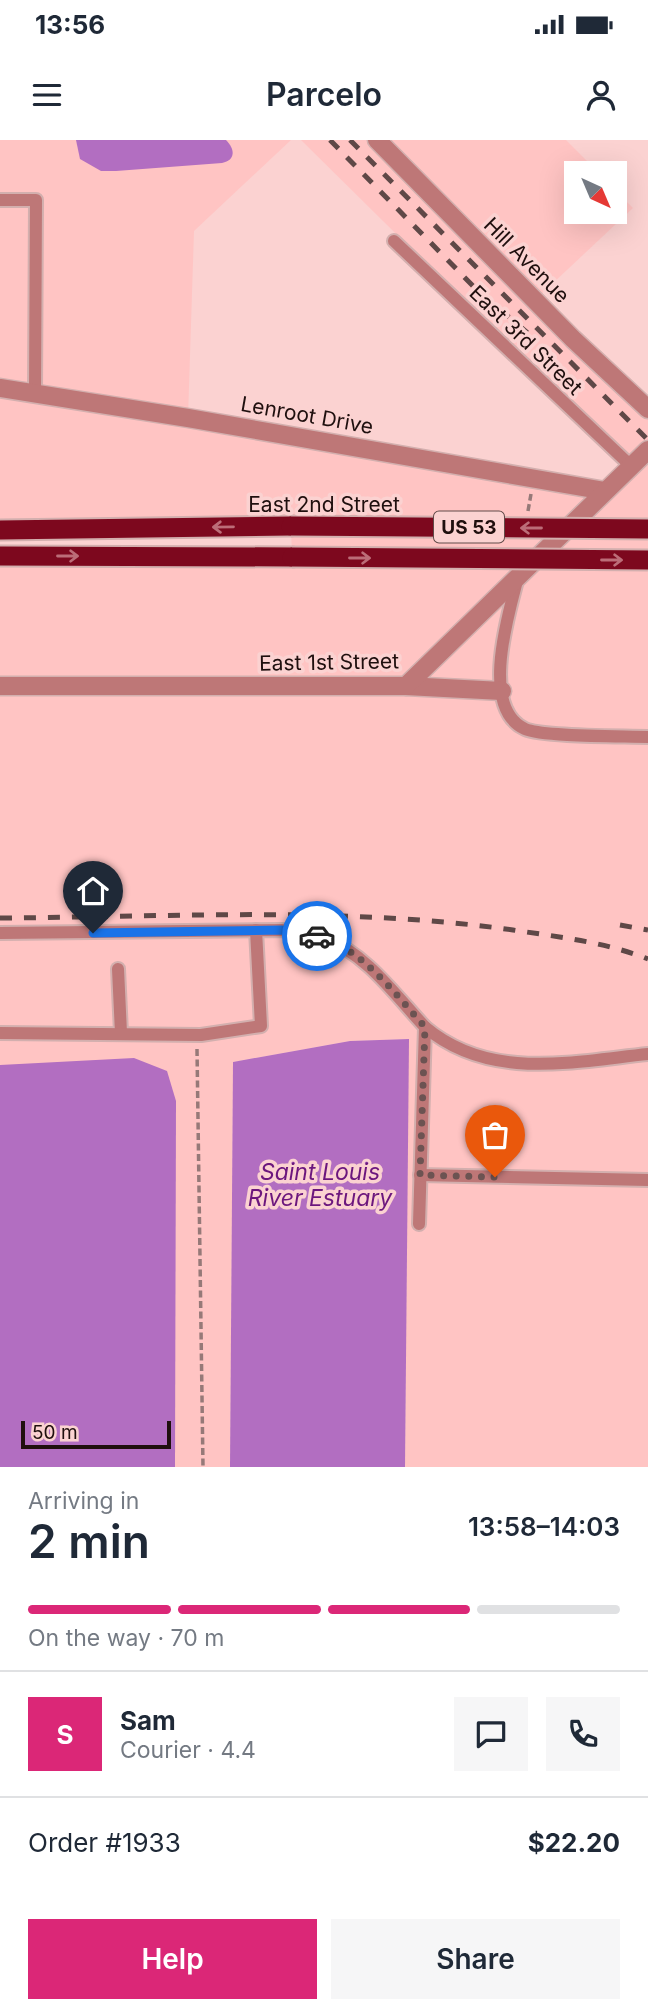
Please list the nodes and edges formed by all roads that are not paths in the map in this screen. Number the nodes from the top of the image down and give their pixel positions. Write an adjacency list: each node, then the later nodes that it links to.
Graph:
1 (377, 140): 6 (street, Hill Avenue)
2 (0, 200): 5 (lane)
3 (394, 241): 8 (lane, East 3rd Street)
4 (0, 388): 5 (street, Lenroot Drive)
5 (35, 394): 9 (street, Lenroot Drive)
6 (648, 409)
7 (648, 450): 8 (street, East 1st Street)
8 (631, 466): 9 (street, East 1st Street)
9 (605, 491): 14 (street, East 1st Street)
10 (648, 529): 11 (highway, East 2nd Street / US 53, one-way to 11, bridge)
11 (0, 530)
12 (0, 556): 13 (highway, US 53, one-way to 13, bridge)
13 (648, 560)
14 (519, 577): 16 (street, East 1st Street); 17 (lane)
15 (0, 685): 16 (street, East 1st Street)
16 (406, 687): 17 (street)
17 (502, 691): 18 (lane)
18 (648, 737)
19 (256, 930): 20 (lane); 22 (lane); 24 (lane)
20 (0, 933)
21 (118, 969): 24 (lane)
22 (425, 1027): 25 (lane); 26 (lane)
23 (0, 1033): 24 (lane)
24 (121, 1033)
25 (648, 1054)
26 (420, 1175): 27 (lane); 28 (lane)
27 (648, 1180)
28 (419, 1224)

